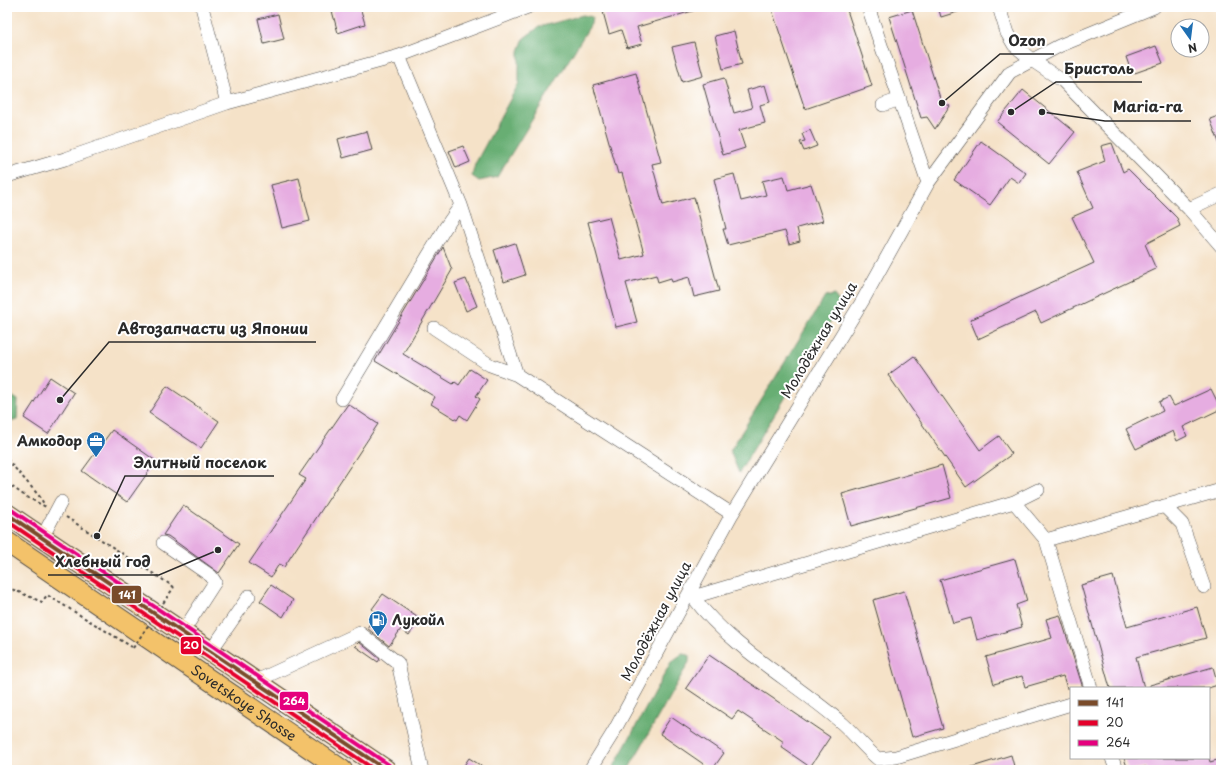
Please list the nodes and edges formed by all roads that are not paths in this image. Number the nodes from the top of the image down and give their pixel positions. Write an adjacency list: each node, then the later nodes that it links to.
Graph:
1 (202, 7): 9 (street)
2 (528, 7): 6 (street)
3 (868, 7): 8 (street)
4 (999, 7): 7 (street)
5 (1154, 7): 7 (street, Молодёжная улица)
6 (399, 56): 9 (street); 14 (street)
7 (1033, 62): 12 (street, Молодёжная улица); 15 (street)
8 (900, 99): 10 (street); 12 (street)
9 (227, 103): 11 (street)
10 (883, 105)
11 (7, 176)
12 (928, 184): 26 (street, Молодёжная улица)
13 (1221, 194): 15 (street)
14 (461, 205): 18 (street); 19 (street)
15 (1189, 209): 16 (street)
16 (1221, 246)
17 (434, 328): 18 (street)
18 (517, 375): 26 (street)
19 (342, 398)
20 (1038, 490): 22 (street)
21 (1221, 490): 23 (street)
22 (1014, 502): 28 (street); 33 (street)
23 (1164, 506): 28 (street); 31 (street)
24 (53, 510): 27 (street)
25 (7, 514): 27 (highway, Sovetskoye Shosse)
26 (732, 514): 33 (street, Молодёжная улица)
27 (42, 538): 34 (highway, Sovetskoye Shosse)
28 (1046, 540): 37 (street)
29 (7, 542): 40 (highway, Sovetskoye Shosse)
30 (163, 543): 34 (street)
31 (1204, 587)
32 (249, 596): 35 (street)
33 (690, 598): 38 (street); 43 (street, Молодёжная улица)
34 (182, 633): 35 (highway, Sovetskoye Shosse)
35 (210, 652): 36 (highway, Sovetskoye Shosse)
36 (254, 682): 41 (highway, Sovetskoye Shosse); 42 (street)
37 (1091, 687)
38 (1070, 704)
39 (1112, 759): 44 (street)
40 (342, 770)
41 (386, 770)
42 (422, 770)
43 (590, 770)
44 (1116, 770)

